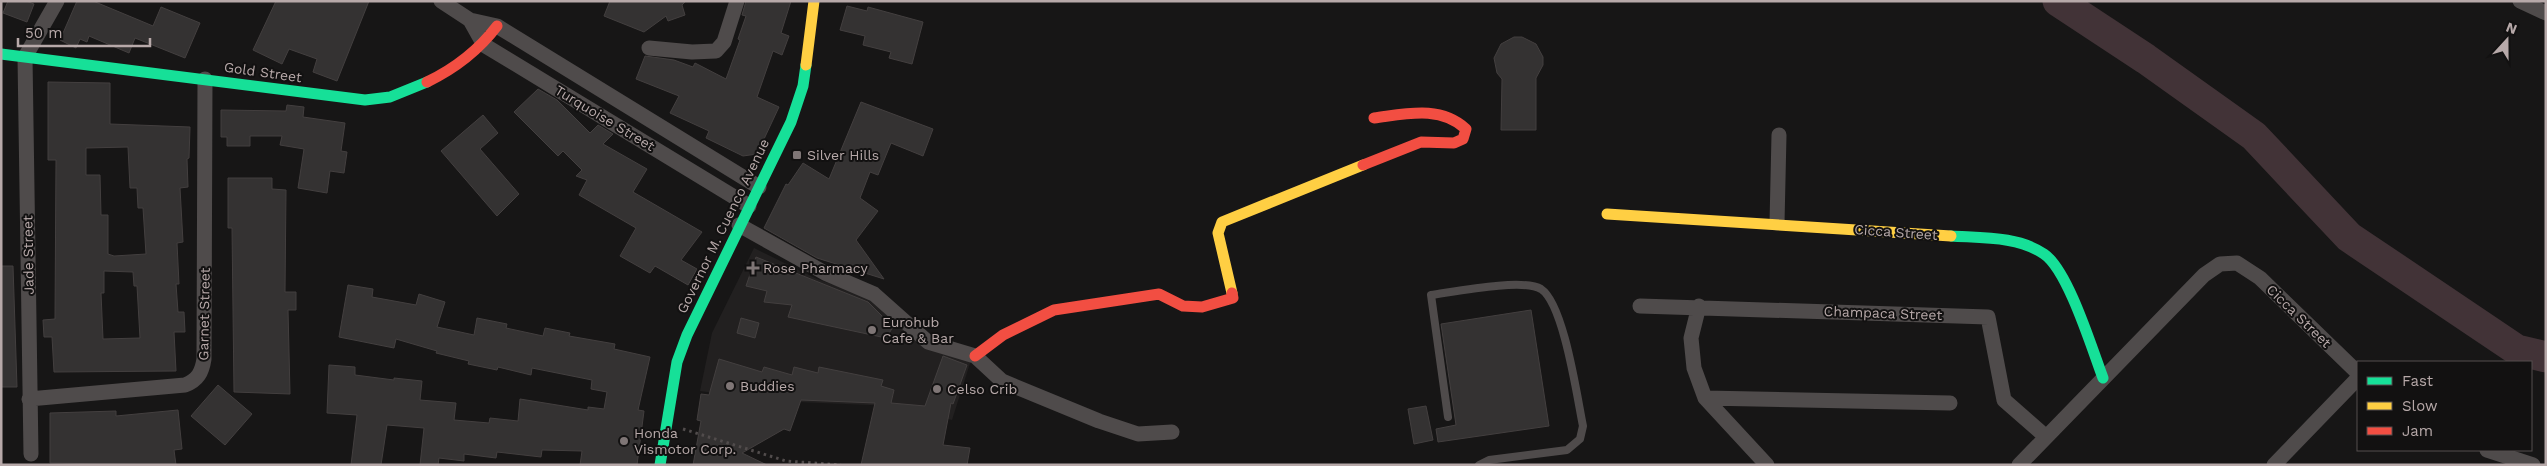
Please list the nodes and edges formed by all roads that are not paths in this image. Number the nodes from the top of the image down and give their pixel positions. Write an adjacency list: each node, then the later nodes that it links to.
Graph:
1 (57, 1): 12 (street)
2 (441, 1): 7 (street, Turquoise Street)
3 (737, 1): 10 (street)
4 (814, 1): 18 (street, Governor M. Cuenco Avenue)
5 (2520, 1): 6 (street)
6 (2546, 13)
7 (470, 20): 8 (street, Turquoise Street); 9 (street, Turquoise Street)
8 (497, 26): 9 (street, Gold Street); 14 (street, Turquoise Street)
9 (484, 45): 13 (street, Gold Street); 16 (street, Turquoise Street)
10 (649, 48)
11 (1, 54): 12 (street, Gold Street)
12 (26, 57): 13 (street, Gold Street); 29 (street, Jade Street)
13 (205, 79): 29 (street, Garnet Street)
14 (623, 103): 16 (street); 18 (street, Turquoise Street)
15 (1374, 118): 25 (street)
16 (612, 122): 19 (street, Turquoise Street)
17 (1779, 135): 21 (street)
18 (759, 187): 19 (street, Governor M. Cuenco Avenue)
19 (749, 206): 22 (street, Governor M. Cuenco Avenue)
20 (1607, 214): 21 (street, Cicca Street)
21 (1777, 223): 27 (street, Cicca Street)
22 (739, 226): 25 (street); 38 (street, Governor M. Cuenco Avenue)
23 (1640, 306): 24 (street, Champaca Street)
24 (1699, 306): 30 (street); 34 (street, Champaca Street)
25 (975, 356): 33 (street)
26 (2357, 372): 27 (street, Cicca Street)
27 (2103, 378): 34 (street, Cicca Street)
28 (2357, 379): 42 (street)
29 (29, 398): 36 (street, Jade Street)
30 (1705, 398): 31 (street); 40 (street)
31 (1950, 402)
32 (1448, 418): 39 (lane)
33 (1172, 432)
34 (2045, 436): 41 (street, Cicca Street)
35 (2489, 451): 37 (street)
36 (30, 454)
37 (2515, 462): 43 (street)
38 (660, 465)
39 (1479, 465)
40 (1767, 465)
41 (2019, 465)
42 (2274, 465)
43 (2533, 465)

